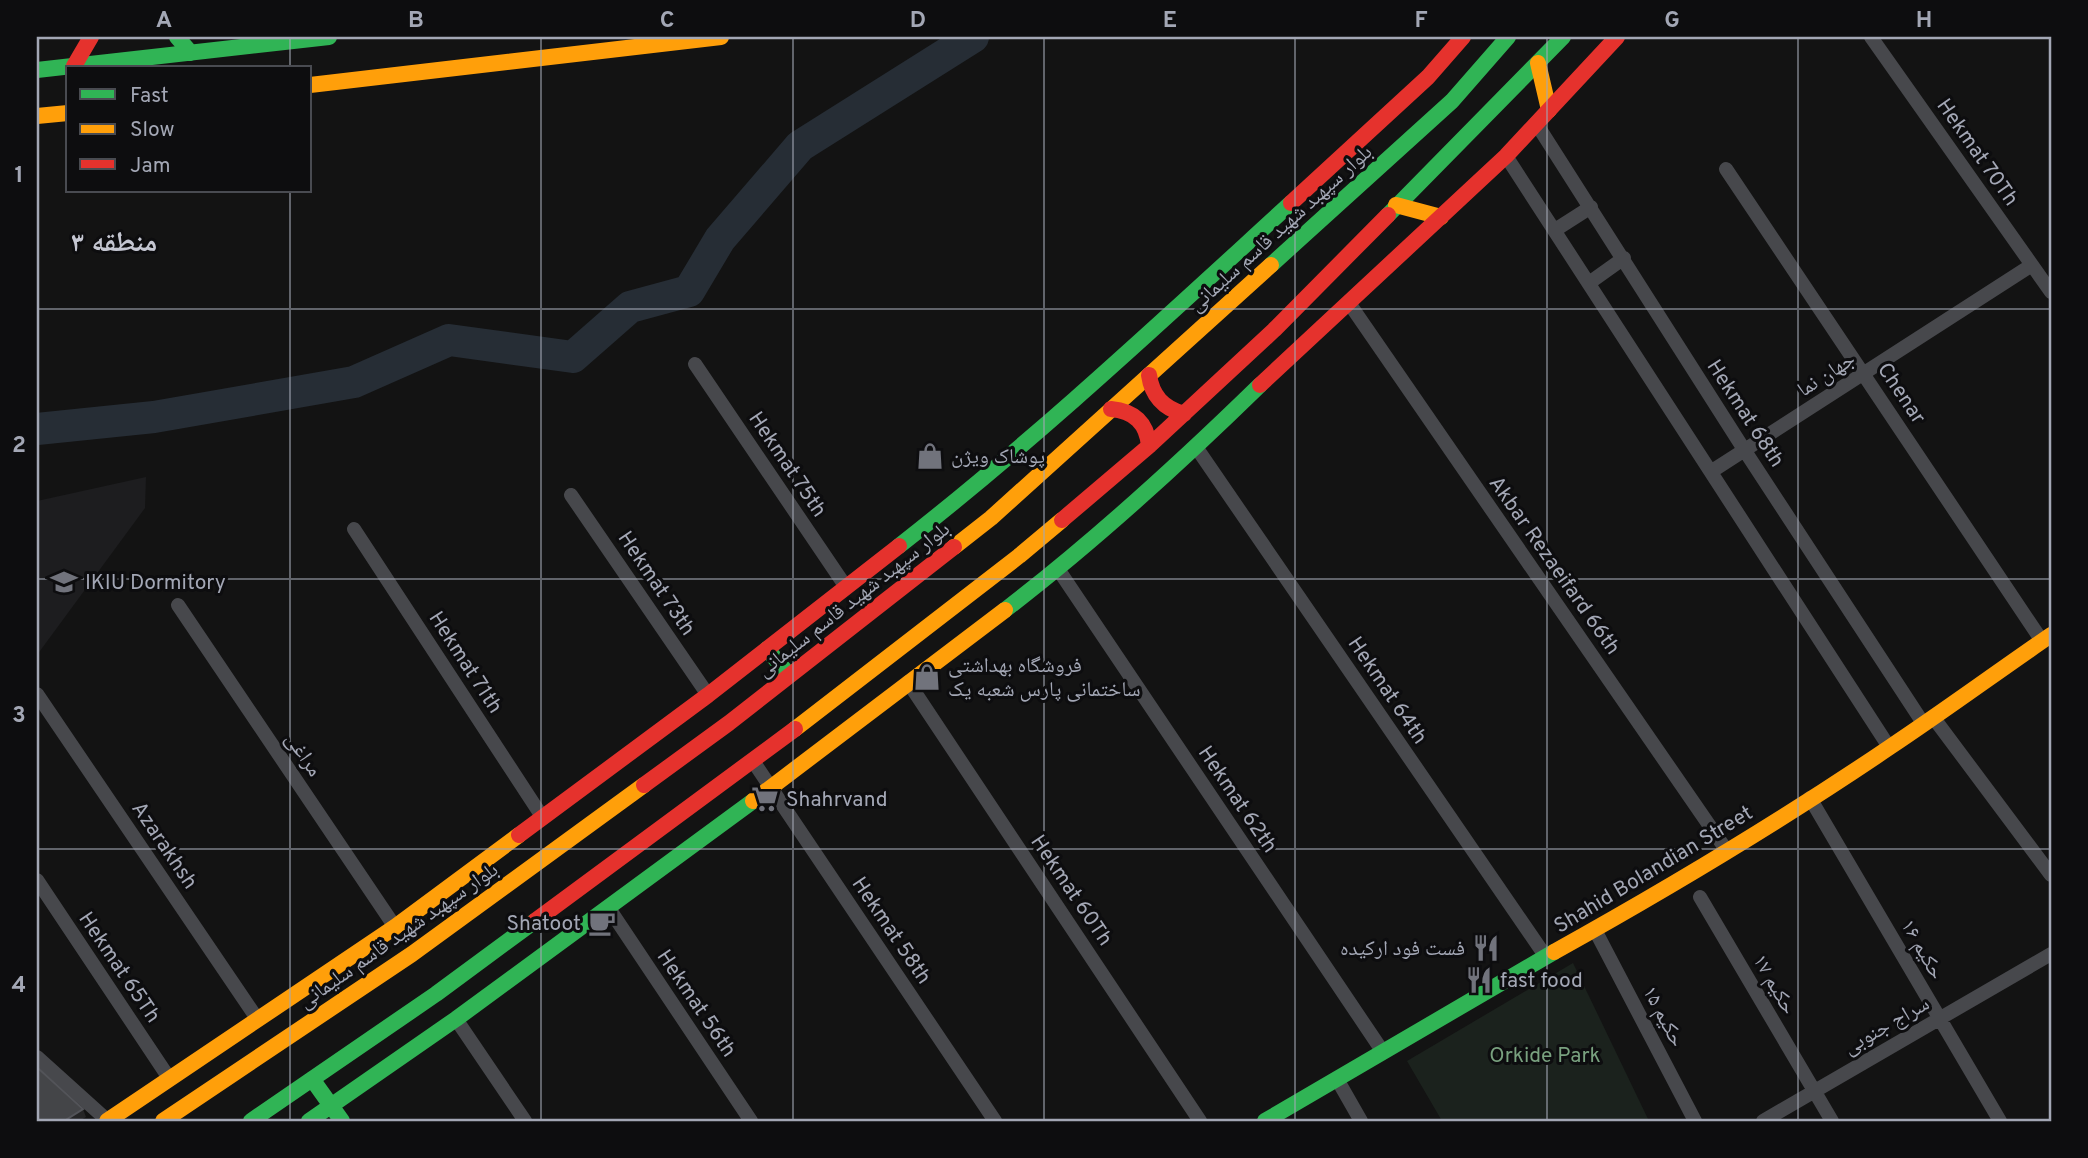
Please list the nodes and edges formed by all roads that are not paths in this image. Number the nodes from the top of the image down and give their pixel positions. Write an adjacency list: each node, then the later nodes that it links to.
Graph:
1 (90, 37): 12 (main road)
2 (177, 37): 10 (main road)
3 (329, 37): 10 (main road)
4 (721, 37): 15 (main road)
5 (1463, 37): 43 (main road)
6 (1508, 37): 33 (main road, بلوار سپهبد شهید قاسم سلیمانی)
7 (1563, 37): 11 (main road)
8 (1617, 37): 16 (main road)
9 (1871, 37): 27 (street, Hekmat 70Th)
10 (191, 52): 12 (main road)
11 (1538, 63): 16 (main road); 22 (main road)
12 (74, 66)
13 (66, 67): 14 (main road)
14 (37, 70)
15 (312, 85)
16 (1549, 110): 19 (main road)
17 (66, 113): 18 (main road)
18 (37, 116)
19 (1536, 123): 20 (main road); 23 (street, Hekmat 68th)
20 (1506, 156): 24 (main road); 25 (street)
21 (1726, 169): 32 (street, Chenar)
22 (1396, 205): 24 (main road); 35 (main road)
23 (1591, 206): 25 (street); 26 (street, Hekmat 68th)
24 (1441, 217): 30 (main road)
25 (1555, 230): 28 (street)
26 (1624, 258): 28 (street); 38 (street, Hekmat 68th)
27 (2032, 265): 29 (street, Hekmat 70Th); 32 (street, جهان نما)
28 (1589, 284): 39 (street)
29 (2051, 292)
30 (1349, 303): 37 (main road); 57 (street, Akbar Rezaeifard 66th)
31 (695, 364): 43 (street, Hekmat 75th)
32 (1863, 374): 38 (street, جهان نما); 45 (street, Chenar)
33 (1149, 375): 34 (main road, بلوار سپهبد شهید قاسم سلیمانی); 35 (main road)
34 (1111, 409): 36 (main road); 47 (main road, بلوار سپهبد شهید قاسم سلیمانی)
35 (1184, 414): 36 (main road)
36 (1149, 446): 53 (main road)
37 (1196, 447): 42 (main road); 65 (street, Hekmat 64th)
38 (1745, 451): 39 (street, جهان نما); 51 (street, Hekmat 68th)
39 (1712, 471): 52 (street)
40 (571, 495): 50 (street, Hekmat 73th)
41 (354, 529): 56 (street, Hekmat 71th)
42 (1058, 569): 48 (main road); 71 (street, Hekmat 62th)
43 (846, 587): 46 (main road)
44 (178, 605): 62 (street, مراغی)
45 (2047, 638): 51 (main road, Shahid Bolandian Street)
46 (767, 649): 47 (main road); 50 (main road)
47 (789, 675): 67 (main road, بلوار سپهبد شهید قاسم سلیمانی)
48 (908, 682): 54 (main road); 87 (street, Hekmat 60Th)
49 (37, 694): 70 (street, Azarakhsh)
50 (708, 695): 56 (main road)
51 (1928, 720): 52 (main road, Shahid Bolandian Street); 58 (street, Hekmat 68th)
52 (1889, 747): 55 (main road, Shahid Bolandian Street)
53 (753, 761): 54 (street, Hekmat 58th); 74 (main road)
54 (771, 788): 61 (main road); 86 (street, Hekmat 58th)
55 (1810, 798): 57 (main road, Shahid Bolandian Street); 69 (street, حکیم ۱۶)
56 (543, 818): 62 (main road)
57 (1727, 851): 63 (main road, Shahid Bolandian Street)
58 (2051, 875)
59 (37, 880): 73 (street, Hekmat 65Th)
60 (1700, 897): 76 (street, حکیم ۱۷)
61 (608, 907): 68 (main road); 85 (street, Hekmat 56th)
62 (395, 928): 66 (main road)
63 (1595, 930): 65 (main road, Shahid Bolandian Street); 89 (street, حکیم ۱۵)
64 (2051, 954): 69 (street, سراج جنوبی)
65 (1546, 957): 71 (main road, Shahid Bolandian Street)
66 (310, 984): 67 (main road); 70 (main road)
67 (328, 1011): 80 (main road, بلوار سپهبد شهید قاسم سلیمانی)
68 (456, 1018): 77 (main road); 84 (street)
69 (1940, 1018): 76 (street, سراج جنوبی); 92 (street, حکیم ۱۶)
70 (258, 1020): 73 (main road)
71 (1383, 1052): 75 (main road, Shahid Bolandian Street)
72 (37, 1058): 79 (street)
73 (169, 1077): 79 (main road)
74 (312, 1079): 77 (main road); 81 (main road)
75 (1337, 1079): 78 (main road, Shahid Bolandian Street); 88 (street)
76 (1814, 1091): 90 (street, سراج جنوبی); 91 (street, حکیم ۱۷)
77 (332, 1106): 82 (main road); 83 (main road)
78 (1269, 1120)
79 (108, 1121)
80 (163, 1121)
81 (251, 1121)
82 (309, 1121)
83 (342, 1121)
84 (525, 1121)
85 (751, 1121)
86 (995, 1121)
87 (1200, 1121)
88 (1361, 1121)
89 (1695, 1121)
90 (1763, 1121)
91 (1832, 1121)
92 (2000, 1121)

